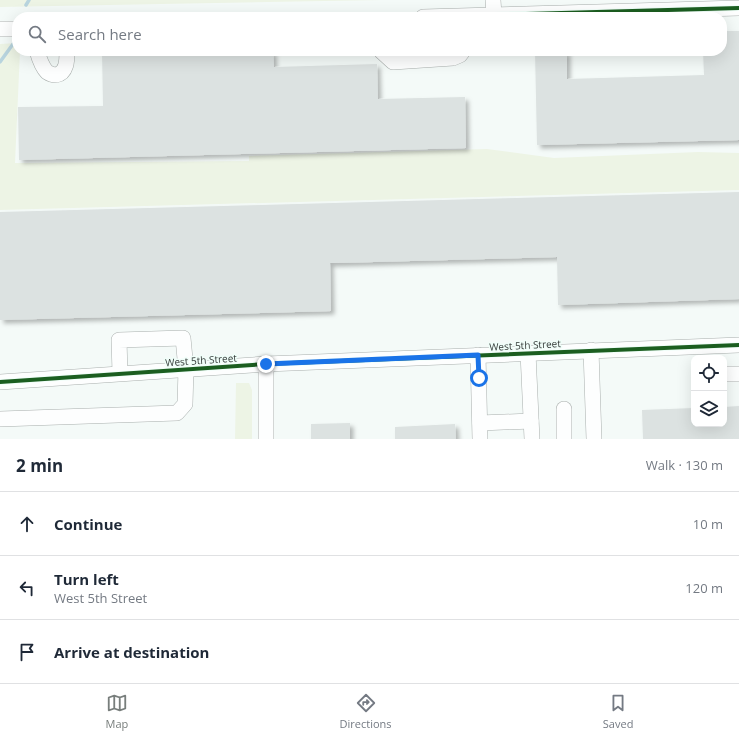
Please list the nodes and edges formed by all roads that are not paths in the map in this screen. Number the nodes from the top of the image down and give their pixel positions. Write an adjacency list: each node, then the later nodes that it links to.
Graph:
1 (493, 0): 5 (street)
2 (583, 6): 3 (street); 4 (street)
3 (545, 7): 6 (street)
4 (739, 8)
5 (494, 12)
6 (513, 12)
7 (0, 29): 8 (street)
8 (12, 29)
9 (39, 56): 10 (street)
10 (67, 56)
11 (386, 56): 12 (street)
12 (458, 56)
13 (739, 345): 15 (street, West 5th Street)
14 (591, 350): 15 (street, West 5th Street); 16 (street, West 5th Street); 32 (street)
15 (707, 352)
16 (528, 353): 17 (street, West 5th Street); 26 (street)
17 (478, 355): 18 (street, West 5th Street); 27 (street)
18 (266, 364): 19 (street, West 5th Street); 28 (street)
19 (186, 369): 20 (street, West 5th Street); 20 (street); 25 (street)
20 (120, 374): 23 (street, West 5th Street)
21 (727, 374): 22 (street)
22 (739, 374)
23 (0, 382)
24 (564, 409): 31 (street)
25 (0, 419)
26 (531, 421): 27 (street); 30 (street)
27 (480, 423): 29 (street)
28 (266, 439)
29 (480, 439)
30 (532, 439)
31 (564, 439)
32 (594, 439)

